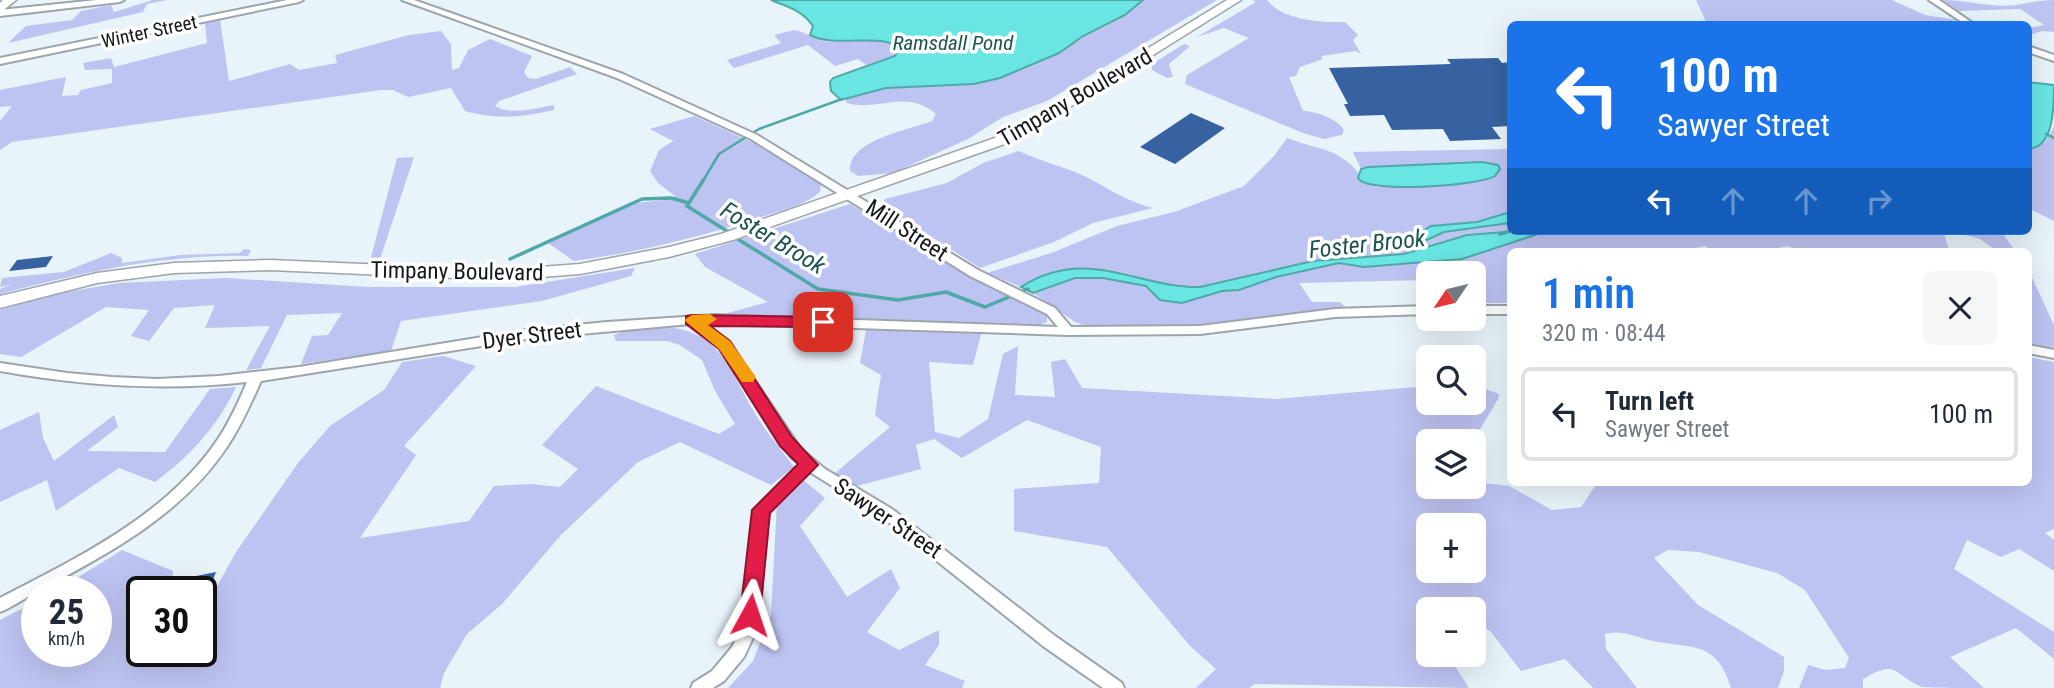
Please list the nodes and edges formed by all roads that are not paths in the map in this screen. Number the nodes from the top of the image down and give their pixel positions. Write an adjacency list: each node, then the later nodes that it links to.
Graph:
1 (120, 0): 6 (street)
2 (299, 0): 10 (street, Winter Street)
3 (406, 0): 11 (street, Mill Street)
4 (1235, 0): 11 (main road, Timpany Boulevard)
5 (1933, 0): 7 (street)
6 (4, 7)
7 (1965, 21)
8 (2032, 50): 9 (street)
9 (2054, 58)
10 (0, 61)
11 (852, 195): 12 (street, Mill Street); 13 (main road, Timpany Boulevard)
12 (1030, 300): 18 (street, Mill Street)
13 (0, 302)
14 (1416, 310): 18 (street)
15 (1486, 310): 16 (street)
16 (1507, 310)
17 (692, 320): 18 (street, Dyer Street); 22 (street, Dyer Street); 23 (street, Sawyer Street)
18 (1068, 331)
19 (2032, 350): 20 (street)
20 (2054, 354)
21 (0, 367): 22 (street, Dyer Street)
22 (257, 375): 24 (street)
23 (809, 465): 25 (street); 26 (street, Sawyer Street)
24 (0, 605)
25 (699, 688)
26 (1116, 688)

